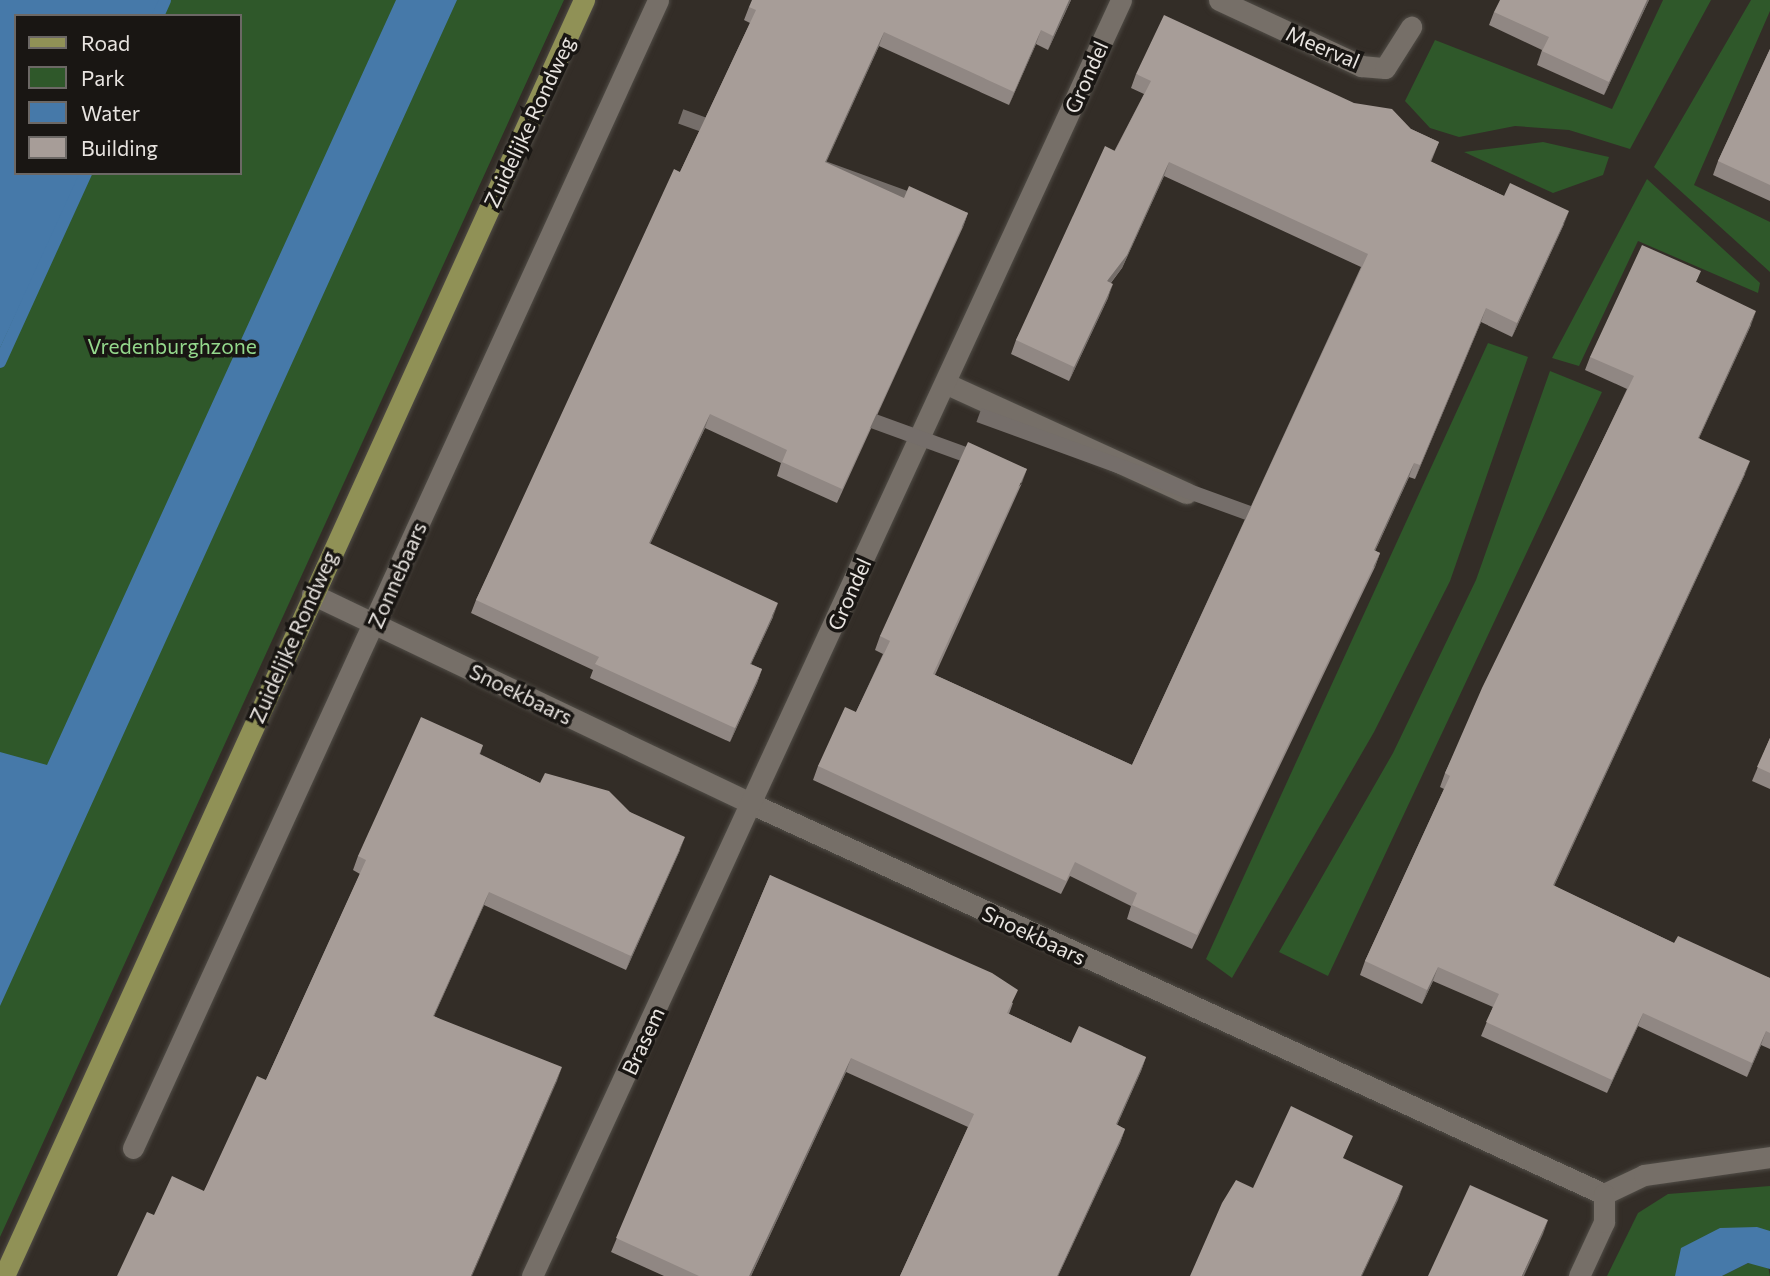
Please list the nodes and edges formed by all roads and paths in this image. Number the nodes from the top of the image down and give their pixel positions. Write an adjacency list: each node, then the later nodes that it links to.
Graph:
1 (584, 0): 8 (main road, Zuidelijke Rondweg)
2 (658, 0): 9 (street, Zonnebaars)
3 (1121, 0): 6 (street, Grondel)
4 (1219, 0): 5 (street, Meerval)
5 (1411, 27)
6 (947, 384): 7 (street); 10 (street, Grondel)
7 (1186, 493)
8 (312, 594): 9 (street, Snoekbaars); 14 (main road, Zuidelijke Rondweg)
9 (374, 624): 10 (street, Snoekbaars); 11 (street, Zonnebaars)
10 (752, 804): 13 (street, Snoekbaars); 15 (street, Brasem)
11 (133, 1148)
12 (1770, 1157): 13 (street)
13 (1604, 1194): 16 (street)
14 (4, 1276)
15 (532, 1276)
16 (1579, 1276)

